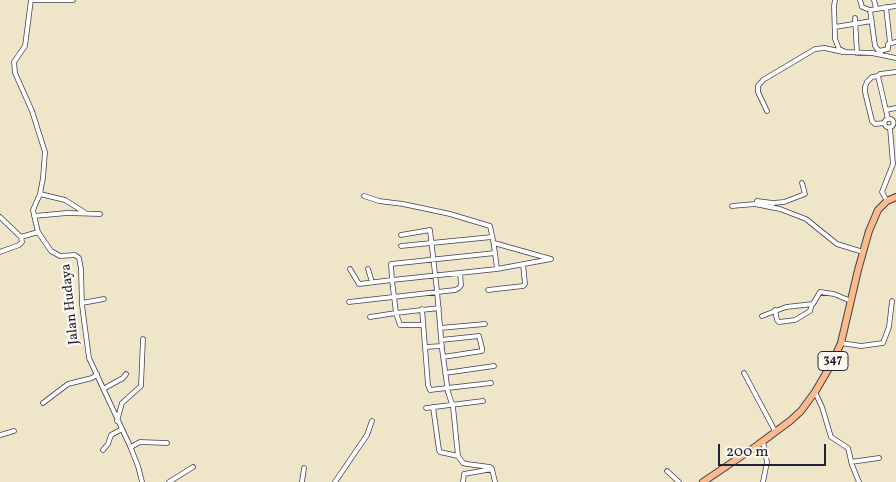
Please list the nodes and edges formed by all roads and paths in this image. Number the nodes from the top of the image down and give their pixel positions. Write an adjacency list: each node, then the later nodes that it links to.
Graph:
1 (31, 0): 2 (street); 29 (street, Jalan Hudaya)
2 (73, 0)
3 (835, 0): 12 (street)
4 (860, 0): 9 (street)
5 (874, 0): 8 (street)
6 (890, 0): 7 (street)
7 (891, 6): 8 (street); 14 (street)
8 (876, 8): 9 (street)
9 (870, 10): 11 (street)
10 (855, 21): 11 (street); 12 (street); 17 (street)
11 (872, 21): 15 (street)
12 (835, 27): 16 (street)
13 (896, 42): 14 (street)
14 (890, 43): 15 (street)
15 (879, 51): 18 (street)
16 (843, 52): 17 (street); 24 (street)
17 (857, 53): 18 (street)
18 (882, 55): 19 (street)
19 (896, 58)
20 (896, 72): 21 (street)
21 (878, 76): 23 (street); 26 (street)
22 (896, 108): 23 (street)
23 (886, 110): 25 (street)
24 (767, 111)
25 (888, 119): 26 (street); 27 (street)
26 (884, 123): 27 (street)
27 (890, 128): 33 (street)
28 (802, 183): 34 (street)
29 (40, 194): 36 (street); 38 (street, Jalan Hudaya)
30 (364, 196): 43 (street)
31 (896, 197): 33 (main road)
32 (757, 201): 34 (street)
33 (887, 201): 48 (main road, 347)
34 (772, 205): 35 (street); 48 (street)
35 (732, 206)
36 (86, 213): 37 (street); 38 (street)
37 (100, 214)
38 (34, 216): 40 (street, Jalan Hudaya)
39 (0, 217): 42 (street)
40 (38, 232): 42 (street); 66 (street, Jalan Hudaya)
41 (401, 235): 45 (street)
42 (21, 237): 47 (street)
43 (492, 237): 44 (street); 45 (street)
44 (494, 243): 49 (street); 51 (street)
45 (431, 244): 46 (street); 50 (street)
46 (401, 246)
47 (0, 252)
48 (863, 252): 63 (main road, 347)
49 (495, 253): 50 (street); 54 (street)
50 (434, 259): 56 (street); 57 (street)
51 (524, 264): 54 (street); 59 (street)
52 (350, 269): 58 (street)
53 (368, 269): 58 (street)
54 (498, 269): 55 (street)
55 (460, 273): 56 (street); 60 (street)
56 (436, 275): 57 (street); 60 (street)
57 (392, 280): 58 (street); 61 (street)
58 (372, 282)
59 (488, 290)
60 (438, 291): 61 (street); 68 (street)
61 (394, 296): 65 (street); 71 (street)
62 (104, 300): 66 (street)
63 (851, 301): 67 (street); 79 (main road, 347)
64 (892, 301): 79 (street)
65 (350, 302)
66 (82, 303): 86 (street, Jalan Hudaya)
67 (812, 304): 70 (street); 70 (street)
68 (439, 308): 69 (street); 76 (street)
69 (422, 309): 71 (street); 75 (street)
70 (775, 310): 72 (street)
71 (396, 312): 73 (street); 75 (street)
72 (762, 316)
73 (370, 317)
74 (485, 324): 76 (street)
75 (423, 325): 81 (street)
76 (440, 328): 78 (street)
77 (143, 339): 97 (street)
78 (442, 340): 80 (street); 82 (street)
79 (841, 343): 91 (main road, 347)
80 (442, 346): 81 (street); 82 (street)
81 (425, 347): 90 (street)
82 (443, 356): 84 (street)
83 (494, 366): 84 (street)
84 (445, 373): 90 (street)
85 (744, 373): 101 (street)
86 (97, 374): 89 (street, Jalan Hudaya); 93 (street)
87 (126, 374): 89 (street)
88 (492, 383): 90 (street)
89 (105, 388): 97 (street, Jalan Hudaya)
90 (447, 388): 94 (street)
91 (815, 392): 101 (main road, 347); 109 (street)
92 (483, 401): 94 (street)
93 (43, 403)
94 (452, 405): 95 (street); 107 (street)
95 (433, 407): 96 (street); 107 (street)
96 (426, 408)
97 (118, 421): 99 (street, Jalan Hudaya)
98 (372, 421): 117 (street)
99 (122, 429): 105 (street, Jalan Hudaya); 106 (street)
100 (14, 431): 102 (street)
101 (775, 431): 103 (main road, 347)
102 (0, 436)
103 (763, 441): 121 (main road, 347); 122 (street)
104 (167, 443): 105 (street)
105 (131, 447): 114 (street, Jalan Hudaya)
106 (103, 450)
107 (458, 456): 112 (street)
108 (879, 458): 109 (street)
109 (851, 462): 123 (street)
110 (193, 467): 115 (street)
111 (304, 468): 116 (street)
112 (492, 469): 118 (street); 119 (street)
113 (667, 471): 120 (street)
114 (142, 482)
115 (170, 482)
116 (302, 482)
117 (335, 482)
118 (463, 482)
119 (495, 482)
120 (679, 482)
121 (703, 482)
122 (763, 482)
123 (859, 482)

